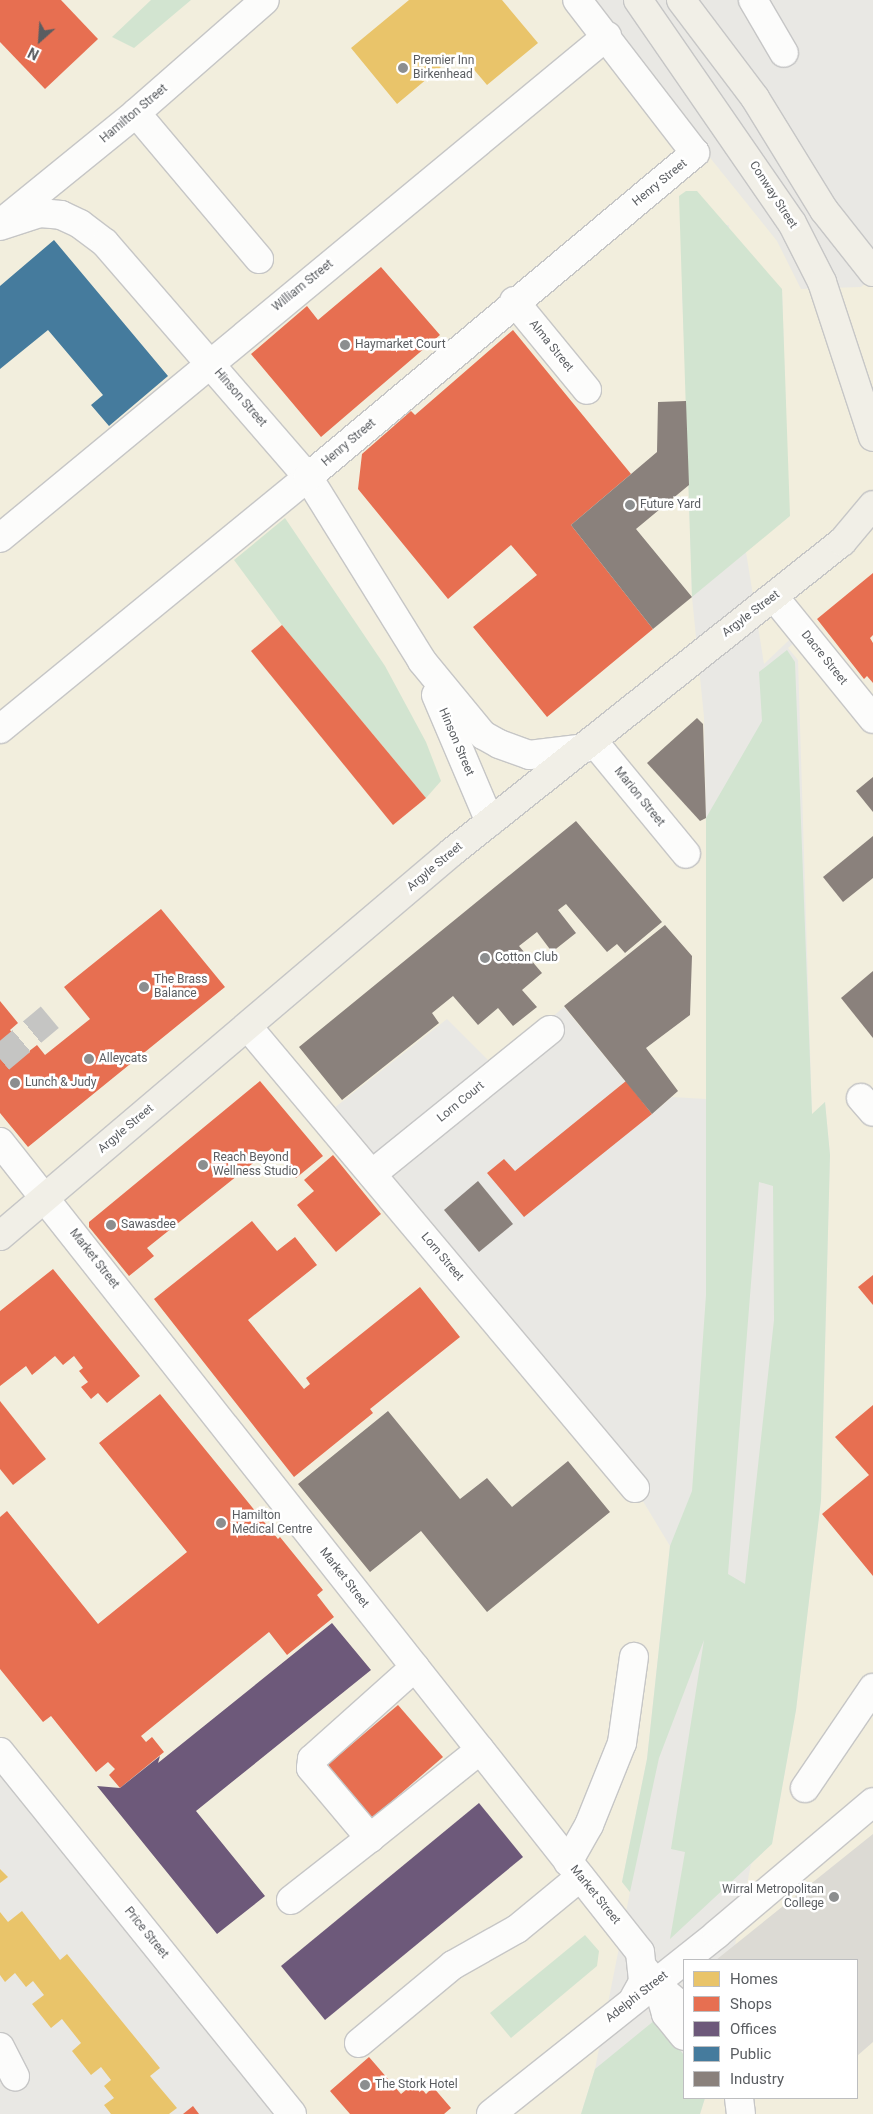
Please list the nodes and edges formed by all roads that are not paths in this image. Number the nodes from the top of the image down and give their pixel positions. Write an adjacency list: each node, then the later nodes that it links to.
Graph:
1 (265, 0): 8 (street, Hamilton Street)
2 (577, 0): 6 (street)
3 (638, 0): 16 (main road, Conway Street)
4 (681, 0): 11 (main road)
5 (753, 0): 7 (street)
6 (607, 36): 12 (street, Henry Street); 13 (street, William Street)
7 (784, 53)
8 (136, 113): 9 (street, Hamilton Street); 10 (street)
9 (0, 225): 13 (street, Hinson Street)
10 (258, 259)
11 (873, 272)
12 (514, 302): 15 (street, Alma Street); 18 (street, Henry Street)
13 (210, 363): 18 (street, Hinson Street); 20 (street, William Street)
14 (873, 370): 16 (main road)
15 (587, 390)
16 (863, 412): 17 (main road, Conway Street)
17 (873, 437)
18 (308, 477): 22 (street, Hinson Street); 24 (street, Henry Street)
19 (873, 505): 21 (main road, Argyle Street)
20 (0, 538)
21 (764, 604): 23 (street, Dacre Street); 25 (main road, Argyle Street)
22 (422, 661): 25 (street, Hinson Street); 26 (street, Hinson Street)
23 (873, 719)
24 (0, 729)
25 (589, 745): 26 (main road, Argyle Street); 27 (street, Marion Street)
26 (490, 822): 28 (main road, Argyle Street)
27 (686, 854)
28 (248, 1027): 31 (street, Lorn Street); 32 (main road, Argyle Street)
29 (550, 1030): 31 (street, Lorn Court)
30 (0, 1142): 32 (street, Market Street)
31 (372, 1174): 34 (street, Lorn Street)
32 (45, 1197): 33 (main road, Argyle Street); 36 (street, Market Street)
33 (0, 1236)
34 (635, 1488)
35 (634, 1657): 43 (street)
36 (415, 1667): 38 (street, Market Street); 42 (street)
37 (873, 1688): 40 (street)
38 (480, 1750): 42 (street); 43 (street, Market Street)
39 (0, 1752): 52 (street, Price Street)
40 (805, 1788)
41 (873, 1802): 45 (street, Adelphi Street)
42 (370, 1838): 44 (street)
43 (574, 1870): 45 (street, Market Street); 48 (street)
44 (291, 1900)
45 (648, 1984): 46 (street); 47 (street, Market Street); 53 (street, Adelphi Street)
46 (683, 2008)
47 (683, 2035)
48 (359, 2043)
49 (0, 2047): 50 (street)
50 (15, 2076)
51 (739, 2099): 54 (street)
52 (292, 2114)
53 (491, 2114)
54 (742, 2114)

